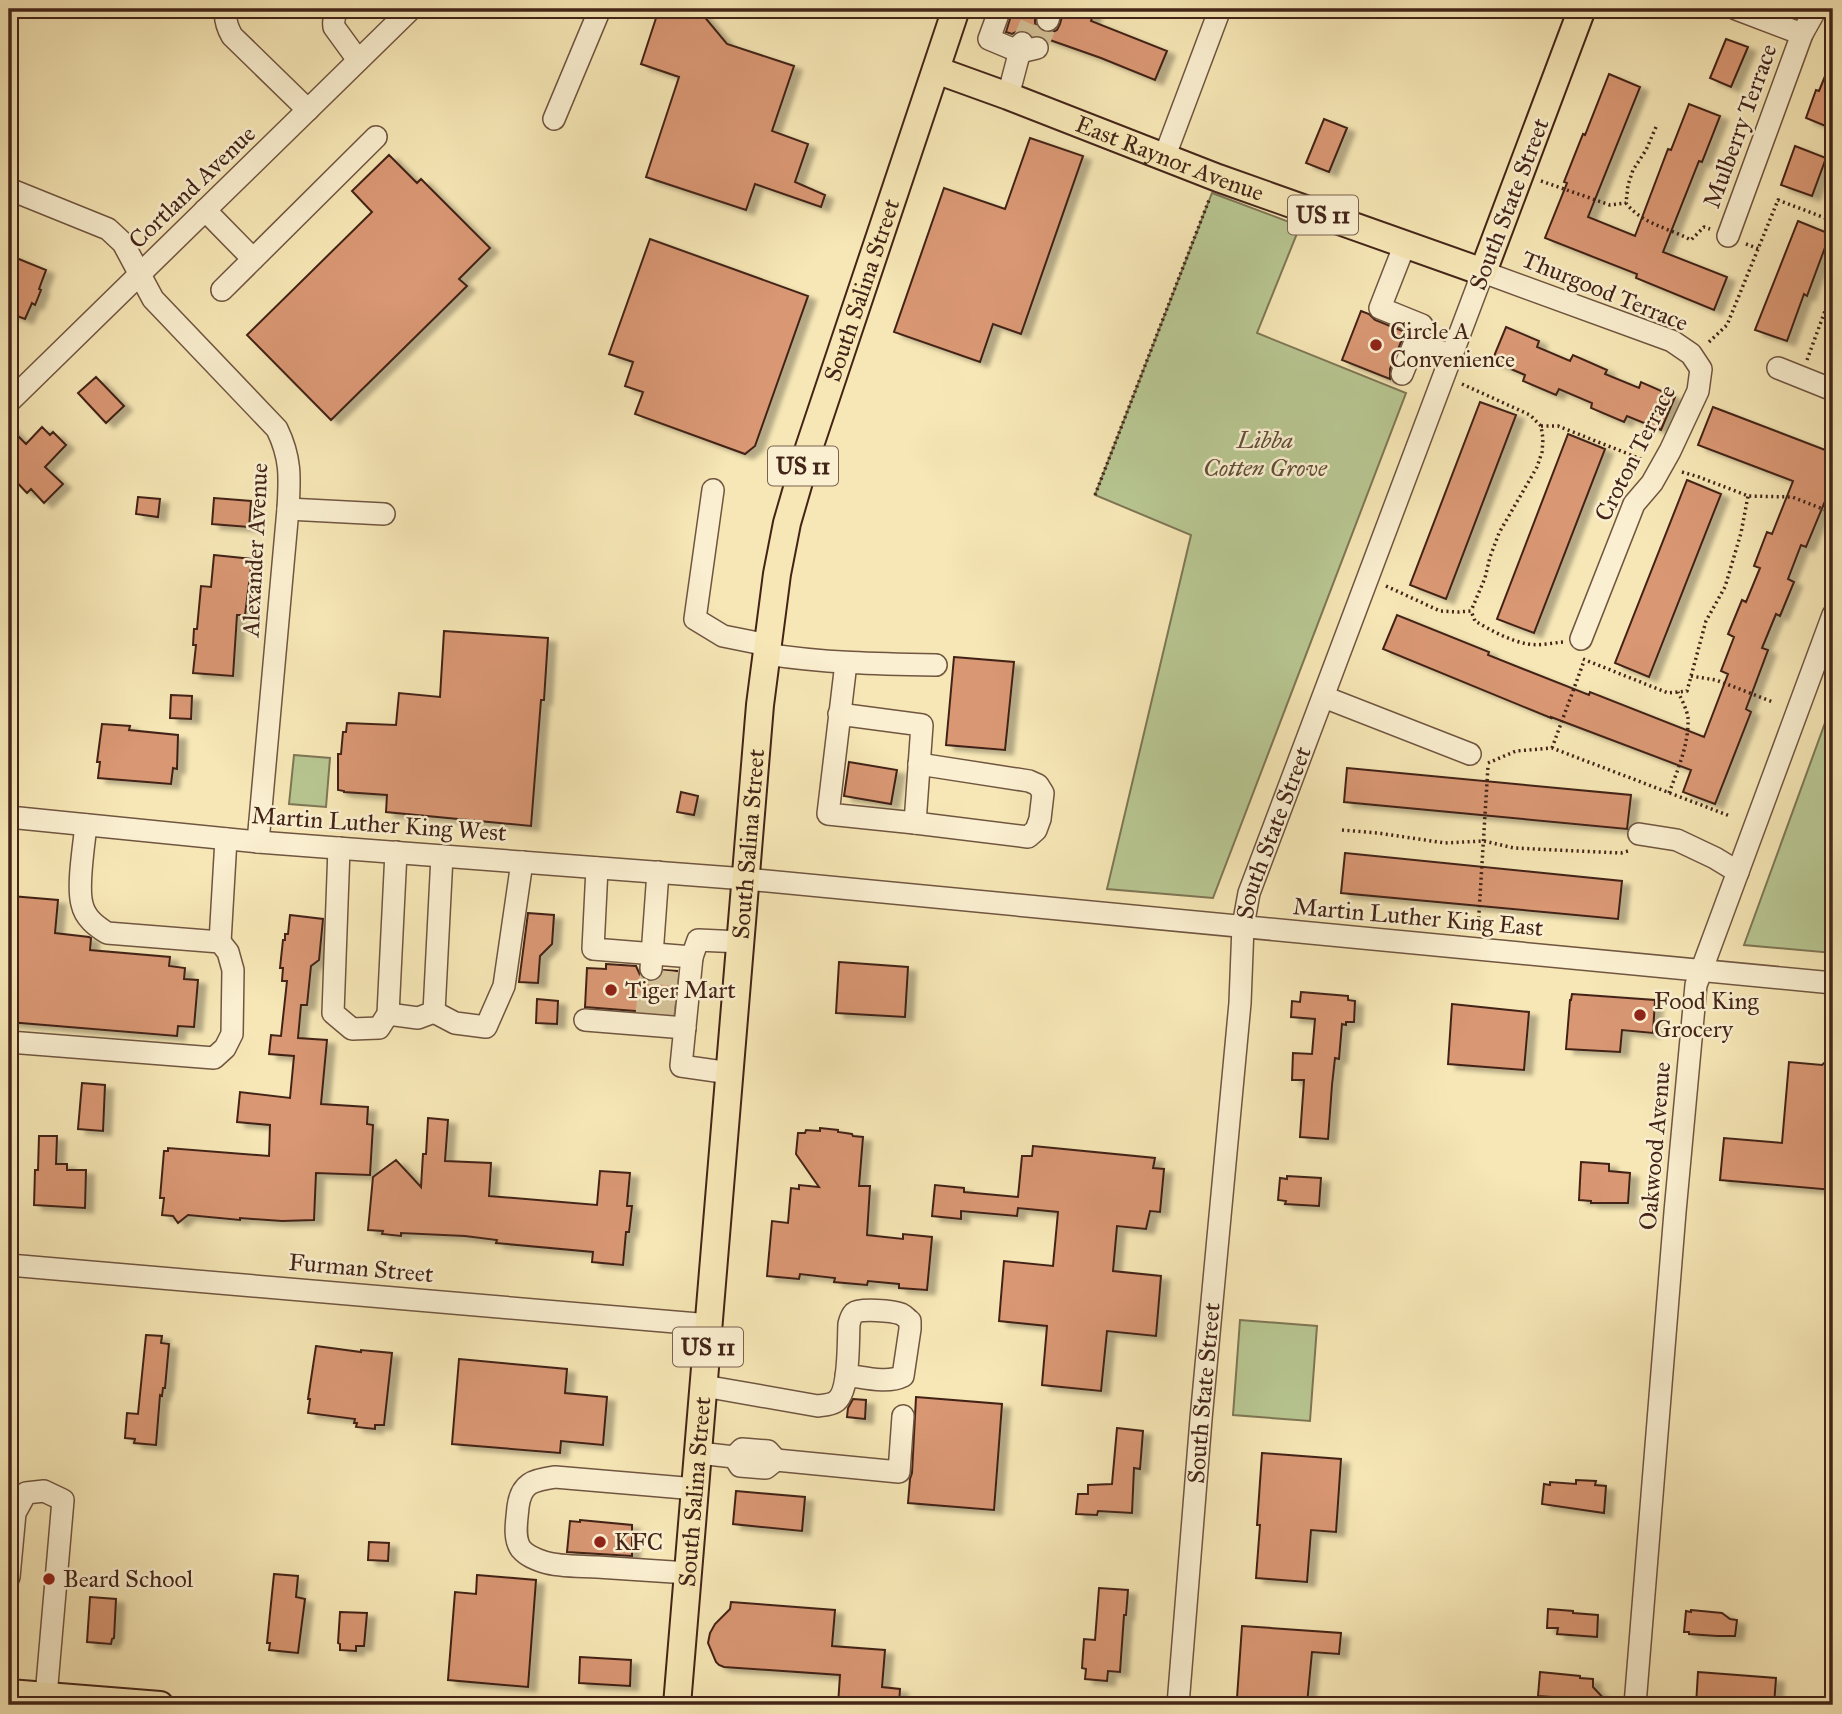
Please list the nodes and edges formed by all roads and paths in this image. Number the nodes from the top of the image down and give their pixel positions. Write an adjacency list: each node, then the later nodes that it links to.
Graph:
1 (226, 9): 15 (street)
2 (339, 9): 12 (street)
3 (411, 9): 12 (street, Cortland Avenue)
4 (600, 9): 16 (street)
5 (956, 9): 13 (main road, South Salina Street)
6 (1000, 9): 14 (street)
7 (1220, 9): 19 (street)
8 (1582, 9): 20 (main road, South State Street)
9 (1736, 9): 11 (street)
10 (1816, 9): 11 (street, Mulberry Terrace)
11 (1802, 34): 26 (street, Mulberry Terrace)
12 (358, 60): 15 (street, Cortland Avenue)
13 (936, 71): 14 (main road, East Raynor Avenue / US 11); 56 (main road, South Salina Street / US 11)
14 (1008, 96): 19 (main road, East Raynor Avenue / US 11)
15 (308, 110): 24 (street, Cortland Avenue)
16 (554, 119)
17 (1656, 127): 23 (path)
18 (376, 137): 29 (street)
19 (1164, 158): 21 (main road, East Raynor Avenue / US 11)
20 (1520, 173): 23 (path); 30 (main road, South State Street)
21 (1218, 178): 27 (main road, East Raynor Avenue / US 11); 47 (path)
22 (9, 189): 31 (street, Alexander Avenue)
23 (1626, 203): 26 (path)
24 (205, 210): 29 (street); 31 (street, Cortland Avenue)
25 (1833, 221): 28 (path)
26 (1728, 236): 28 (path)
27 (1405, 244): 30 (main road, East Raynor Avenue / US 11); 34 (street)
28 (1759, 249): 35 (path)
29 (253, 259): 33 (street)
30 (1483, 272): 36 (street, South State Street); 39 (street, Thurgood Terrace)
31 (140, 273): 43 (street, Cortland Avenue); 49 (street, Alexander Avenue)
32 (1833, 289): 37 (path)
33 (222, 290)
34 (1415, 342): 36 (street); 40 (street)
35 (1709, 342)
36 (1452, 356): 41 (street, South State Street)
37 (1805, 365)
38 (1778, 368): 42 (street)
39 (1702, 369): 45 (street, Croton Terrace)
40 (1402, 374)
41 (1444, 377): 44 (path); 52 (street, South State Street)
42 (1833, 390)
43 (9, 402)
44 (1541, 426): 45 (path); 53 (path)
45 (1661, 467): 48 (path); 55 (street, Croton Terrace)
46 (713, 490): 56 (street)
47 (1095, 495)
48 (1748, 496): 50 (path); 60 (path)
49 (288, 509): 51 (street); 77 (street, Alexander Avenue)
50 (1833, 513)
51 (384, 514)
52 (1368, 578): 53 (path); 62 (street, South State Street)
53 (1471, 611): 55 (path)
54 (1833, 615): 83 (street, Oakwood Avenue)
55 (1576, 640): 57 (path)
56 (767, 650): 58 (street); 85 (main road, South Salina Street / US 11)
57 (1584, 661): 61 (path); 65 (path)
58 (846, 663): 59 (street); 64 (street)
59 (936, 665)
60 (1691, 676): 61 (path); 63 (path)
61 (1678, 692): 68 (path)
62 (1324, 697): 66 (street); 86 (street, South State Street)
63 (1773, 702)
64 (839, 714): 67 (street); 71 (street)
65 (1552, 748): 66 (path); 68 (path)
66 (1479, 759): 76 (path)
67 (919, 764): 71 (street); 71 (street)
68 (1669, 793): 69 (path)
69 (1730, 816)
70 (9, 817): 72 (street, Martin Luther King West)
71 (915, 823)
72 (86, 825): 75 (street, Martin Luther King West); 87 (street)
73 (1342, 830): 76 (path)
74 (1639, 834): 76 (path); 83 (street)
75 (226, 839): 77 (street, Martin Luther King West); 87 (street)
76 (1484, 841): 89 (path)
77 (258, 842): 78 (street, Martin Luther King West)
78 (339, 848): 79 (street, Martin Luther King West); 95 (street)
79 (396, 852): 80 (street, Martin Luther King West); 95 (street)
80 (442, 856): 81 (street, Martin Luther King West); 94 (street)
81 (522, 862): 82 (street, Martin Luther King West); 94 (street)
82 (597, 868): 84 (street, Martin Luther King West); 91 (street)
83 (1738, 872): 92 (street, Oakwood Avenue)
84 (658, 873): 85 (street, Martin Luther King West); 91 (street)
85 (747, 879): 86 (street, Martin Luther King East); 88 (main road, South Salina Street / US 11)
86 (1243, 926): 89 (street, Martin Luther King East); 114 (street, South State Street)
87 (220, 942): 98 (street)
88 (741, 942): 90 (street); 99 (main road, South Salina Street / US 11)
89 (1477, 949): 92 (street, Martin Luther King East)
90 (692, 957): 91 (street); 97 (street)
91 (660, 962)
92 (1701, 970): 93 (street, Martin Luther King East); 115 (street, Oakwood Avenue)
93 (1833, 983)
94 (434, 1012): 95 (street)
95 (388, 1014)
96 (585, 1020): 97 (street)
97 (685, 1028): 99 (street)
98 (9, 1042)
99 (730, 1073): 101 (main road, South Salina Street / US 11)
100 (9, 1265): 101 (street, Furman Street)
101 (710, 1325): 103 (main road, South Salina Street / US 11)
102 (846, 1375): 103 (street)
103 (704, 1386): 105 (main road, South Salina Street / US 11)
104 (902, 1416): 105 (street)
105 (699, 1452): 106 (main road, South Salina Street / US 11)
106 (696, 1489): 107 (main road, South Salina Street / US 11); 107 (street)
107 (688, 1573): 113 (main road, South Salina Street / US 11)
108 (9, 1577): 110 (street)
109 (9, 1693): 110 (main road)
110 (46, 1696): 111 (main road)
111 (122, 1704): 112 (main road)
112 (160, 1705)
113 (677, 1705)
114 (1178, 1705)
115 (1635, 1705)

